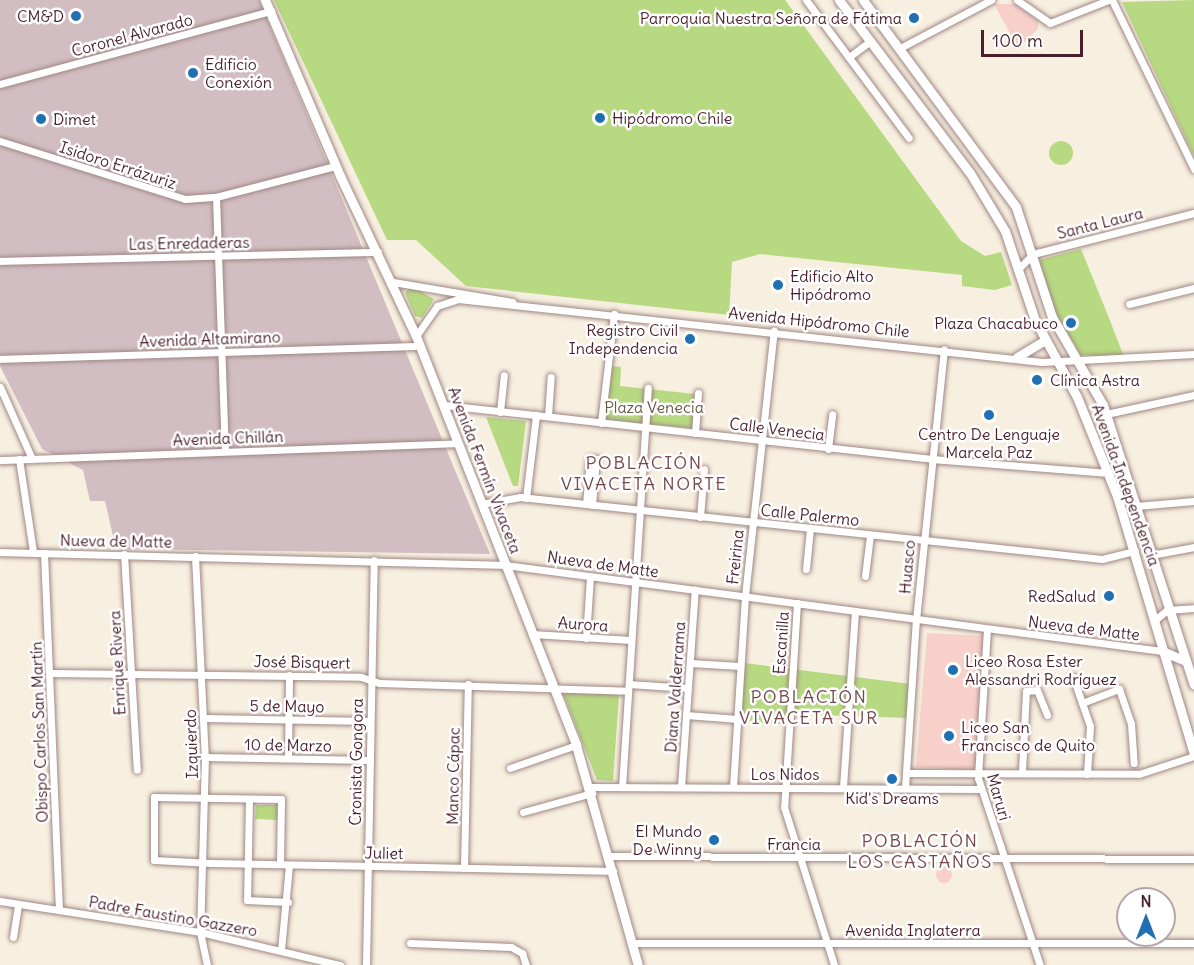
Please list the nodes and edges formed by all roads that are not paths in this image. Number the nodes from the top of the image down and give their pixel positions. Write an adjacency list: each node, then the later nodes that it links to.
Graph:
1 (265, 0): 8 (main road, Avenida Fermín Vivaceta)
2 (806, 0): 11 (street)
3 (839, 0): 9 (main road, Avenida Independencia)
4 (864, 0): 10 (main road, Avenida Independencia)
5 (991, 0): 10 (street)
6 (1017, 0): 7 (street)
7 (1110, 0): 16 (street)
8 (271, 10): 12 (street, Coronel Alvarado); 15 (main road, Avenida Fermín Vivaceta)
9 (870, 41): 11 (street); 23 (main road, Avenida Independencia)
10 (900, 48): 20 (main road, Avenida Independencia)
11 (849, 57): 13 (street)
12 (0, 84)
13 (909, 138)
14 (0, 141): 17 (street, Isidoro Errázuriz)
15 (335, 166): 17 (street, Isidoro Errázuriz); 19 (main road, Avenida Fermín Vivaceta)
16 (1194, 169)
17 (216, 197): 21 (street)
18 (1194, 213): 20 (street, Santa Laura)
19 (378, 252): 21 (street, Las Enredaderas); 24 (main road, Avenida Fermín Vivaceta)
20 (1033, 254): 23 (street); 39 (main road, Avenida Independencia)
21 (218, 256): 22 (street, Las Enredaderas); 34 (street)
22 (0, 261)
23 (1018, 269): 31 (main road, Avenida Independencia)
24 (393, 282): 26 (street, Avenida Hipódromo Chile); 30 (main road, Avenida Fermín Vivaceta)
25 (1194, 288): 27 (street)
26 (512, 302): 28 (street, Avenida Hipódromo Chile); 30 (street, Avenida Hipódromo Chile)
27 (1129, 304)
28 (614, 314): 29 (street, Avenida Hipódromo Chile); 52 (street)
29 (774, 331): 33 (street, Avenida Hipódromo Chile); 55 (street, Freirina)
30 (416, 336): 32 (main road, Avenida Fermín Vivaceta)
31 (1045, 340): 36 (main road); 38 (main road, Avenida Independencia)
32 (420, 346): 34 (street, Avenida Altamirano); 46 (main road, Avenida Fermín Vivaceta)
33 (944, 350): 36 (street, Avenida Hipódromo Chile); 61 (street, Huasco)
34 (222, 352): 37 (street, Avenida Altamirano); 58 (street)
35 (1194, 354): 39 (street, Avenida Hipódromo Chile)
36 (1017, 357): 38 (street, Avenida Hipódromo Chile)
37 (0, 359)
38 (1058, 363): 39 (street, Avenida Hipódromo Chile); 64 (main road, Avenida Independencia)
39 (1081, 363): 49 (main road, Avenida Independencia)
40 (504, 375): 47 (street)
41 (551, 377): 51 (street)
42 (0, 387): 60 (street)
43 (648, 388): 53 (street)
44 (698, 393): 54 (street)
45 (1194, 395): 49 (street)
46 (444, 405): 47 (street, Calle Venecia); 56 (main road, Avenida Fermín Vivaceta)
47 (500, 412): 50 (street, Calle Venecia)
48 (832, 414): 57 (street)
49 (1106, 414): 70 (main road, Avenida Independencia)
50 (536, 415): 51 (street, Calle Venecia); 66 (street)
51 (548, 416): 52 (street, Calle Venecia)
52 (601, 423): 53 (street, Calle Venecia)
53 (645, 427): 54 (street, Calle Venecia); 71 (street)
54 (695, 433): 55 (street, Calle Venecia)
55 (762, 441): 57 (street, Calle Venecia); 73 (street, Freirina)
56 (457, 443): 58 (street, Avenida Chillán); 68 (main road, Avenida Fermín Vivaceta)
57 (828, 449): 61 (street, Calle Venecia)
58 (225, 451): 60 (street, Avenida Chillán)
59 (20, 459): 60 (street, Avenida Chillán); 62 (street, Avenida Chillán); 80 (street)
60 (32, 459)
61 (932, 459): 64 (street, Calle Venecia); 76 (street, Huasco)
62 (0, 460)
63 (704, 469): 72 (street)
64 (1108, 473): 78 (main road, Avenida Independencia)
65 (591, 480): 69 (street)
66 (526, 498): 68 (street, Calle Palermo); 69 (street, Calle Palermo)
67 (1194, 501): 70 (street)
68 (481, 504): 86 (main road, Avenida Fermín Vivaceta)
69 (589, 505): 71 (street, Calle Palermo)
70 (1136, 506): 83 (main road, Avenida Independencia)
71 (640, 510): 72 (street, Calle Palermo); 90 (street)
72 (700, 517): 73 (street, Calle Palermo)
73 (753, 523): 74 (street, Calle Palermo); 92 (street, Freirina)
74 (810, 529): 75 (street, Calle Palermo); 87 (street)
75 (870, 535): 76 (street, Calle Palermo); 89 (street)
76 (923, 540): 78 (street, Calle Palermo); 97 (street, Huasco)
77 (1194, 547): 83 (street)
78 (1135, 551): 98 (main road, Avenida Independencia)
79 (0, 552): 80 (street, Nueva de Matte)
80 (33, 552): 81 (street, Nueva de Matte)
81 (44, 553): 82 (street, Nueva de Matte); 107 (street, Obispo Carlos San Martín)
82 (124, 554): 84 (street, Nueva de Matte); 108 (street, Enrique Rivera)
83 (1151, 555): 95 (main road, Avenida Independencia)
84 (195, 556): 85 (street, Nueva de Matte); 109 (street, Izquierdo)
85 (374, 560): 86 (street, Nueva de Matte); 112 (street, Cronista Gongora)
86 (505, 565): 88 (street, Nueva de Matte); 100 (main road, Avenida Fermín Vivaceta)
87 (806, 569)
88 (590, 576): 90 (street, Nueva de Matte); 101 (street)
89 (866, 576)
90 (635, 582): 91 (street, Nueva de Matte); 102 (street)
91 (694, 589): 92 (street, Nueva de Matte); 105 (street, Diana Valderrama)
92 (745, 596): 93 (street, Nueva de Matte); 106 (street, Freirina)
93 (797, 603): 96 (street, Nueva de Matte); 140 (street, Escanilla)
94 (1194, 608): 95 (street)
95 (1169, 610): 98 (street); 104 (main road, Avenida Independencia)
96 (855, 611): 97 (street, Nueva de Matte); 141 (street)
97 (916, 620): 99 (street, Nueva de Matte); 134 (street, Huasco)
98 (1155, 620): 103 (main road, Avenida Independencia)
99 (987, 629): 103 (street, Nueva de Matte); 135 (street, Maruri)
100 (532, 634): 101 (street, Aurora); 115 (main road, Avenida Fermín Vivaceta)
101 (586, 638): 102 (street, Aurora)
102 (632, 640): 116 (street)
103 (1162, 651): 104 (main road); 126 (main road, Avenida Independencia)
104 (1186, 661): 114 (main road, Avenida Independencia)
105 (690, 663): 106 (street); 117 (street, Diana Valderrama)
106 (740, 666): 122 (street, Freirina)
107 (50, 673): 108 (street, José Bisquert); 162 (street, Obispo Carlos San Martín)
108 (131, 673): 109 (street, José Bisquert); 132 (street, Enrique Rivera)
109 (201, 674): 110 (street, José Bisquert); 121 (street, Izquierdo)
110 (289, 675): 112 (street, José Bisquert); 123 (street)
111 (1073, 677): 118 (street)
112 (371, 680): 113 (street, José Bisquert); 124 (street, Cronista Gongora)
113 (468, 684): 115 (street, José Bisquert); 157 (street, Manco Cápac)
114 (1194, 685)
115 (552, 686): 116 (street, José Bisquert); 125 (main road, Avenida Fermín Vivaceta)
116 (628, 688): 117 (street, José Bisquert); 137 (street)
117 (688, 688): 119 (street, Diana Valderrama)
118 (1082, 703): 130 (street); 136 (street)
119 (686, 715): 122 (street); 138 (street, Diana Valderrama)
120 (1047, 715): 133 (street)
121 (204, 718): 123 (street, 5 de Mayo); 127 (street, Izquierdo)
122 (737, 719): 139 (street, Freirina)
123 (289, 720): 124 (street, 5 de Mayo); 128 (street)
124 (370, 721): 129 (street, Cronista Gongora)
125 (576, 744): 131 (street); 144 (main road, Avenida Fermín Vivaceta)
126 (1194, 756): 136 (street)
127 (205, 757): 128 (street, 10 de Marzo); 145 (street, Izquierdo)
128 (288, 758): 129 (street, 10 de Marzo)
129 (370, 760): 156 (street, Cronista Gongora)
130 (1134, 763)
131 (510, 768)
132 (137, 770)
133 (1022, 772): 135 (street); 136 (street)
134 (906, 773): 135 (street); 142 (street, Huasco)
135 (977, 773): 143 (street, Maruri)
136 (1087, 774)
137 (622, 787): 138 (street, Los Nidos); 144 (street, Los Nidos)
138 (681, 787): 139 (street, Los Nidos)
139 (732, 787): 140 (street, Los Nidos)
140 (785, 787): 141 (street, Los Nidos); 149 (street, Escanilla)
141 (843, 788): 142 (street, Los Nidos)
142 (905, 788): 143 (street, Los Nidos)
143 (980, 789): 150 (street, Maruri)
144 (591, 790): 147 (street, Los Nidos); 148 (main road, Avenida Fermín Vivaceta)
145 (205, 798): 146 (street); 152 (street, Izquierdo); 152 (street, Juliet)
146 (249, 799): 153 (street); 154 (street)
147 (523, 812)
148 (609, 856): 149 (street, Francia); 158 (main road, Avenida Fermín Vivaceta)
149 (799, 857): 150 (street, Francia); 167 (street, Escanilla)
150 (1005, 858): 151 (street, Francia); 168 (street, Maruri)
151 (1194, 859)
152 (204, 863): 153 (street, Juliet); 163 (street, Izquierdo)
153 (248, 864): 154 (street, Juliet); 160 (street)
154 (280, 864): 155 (street, Juliet)
155 (289, 865): 156 (street, Juliet); 160 (street)
156 (368, 866): 157 (street, Juliet); 173 (street, Cronista Gongora)
157 (464, 868): 158 (street, Juliet)
158 (613, 871): 166 (main road, Avenida Fermín Vivaceta)
159 (0, 901): 161 (street, Padre Faustino Gazzero)
160 (288, 902): 170 (street)
161 (18, 904): 162 (street, Padre Faustino Gazzero); 164 (street)
162 (59, 910): 163 (street, Padre Faustino Gazzero)
163 (200, 932): 170 (street, Padre Faustino Gazzero); 171 (street, Izquierdo)
164 (13, 937)
165 (410, 943): 174 (street)
166 (633, 943): 167 (street, Avenida Inglaterra); 175 (main road, Avenida Fermín Vivaceta)
167 (827, 943): 168 (street, Avenida Inglaterra); 176 (street, Escanilla)
168 (1032, 943): 169 (street, Avenida Inglaterra); 177 (street, Maruri)
169 (1194, 943)
170 (281, 950): 172 (street, Padre Faustino Gazzero)
171 (207, 965)
172 (339, 965)
173 (366, 965)
174 (526, 965)
175 (638, 965)
176 (834, 965)
177 (1040, 965)

